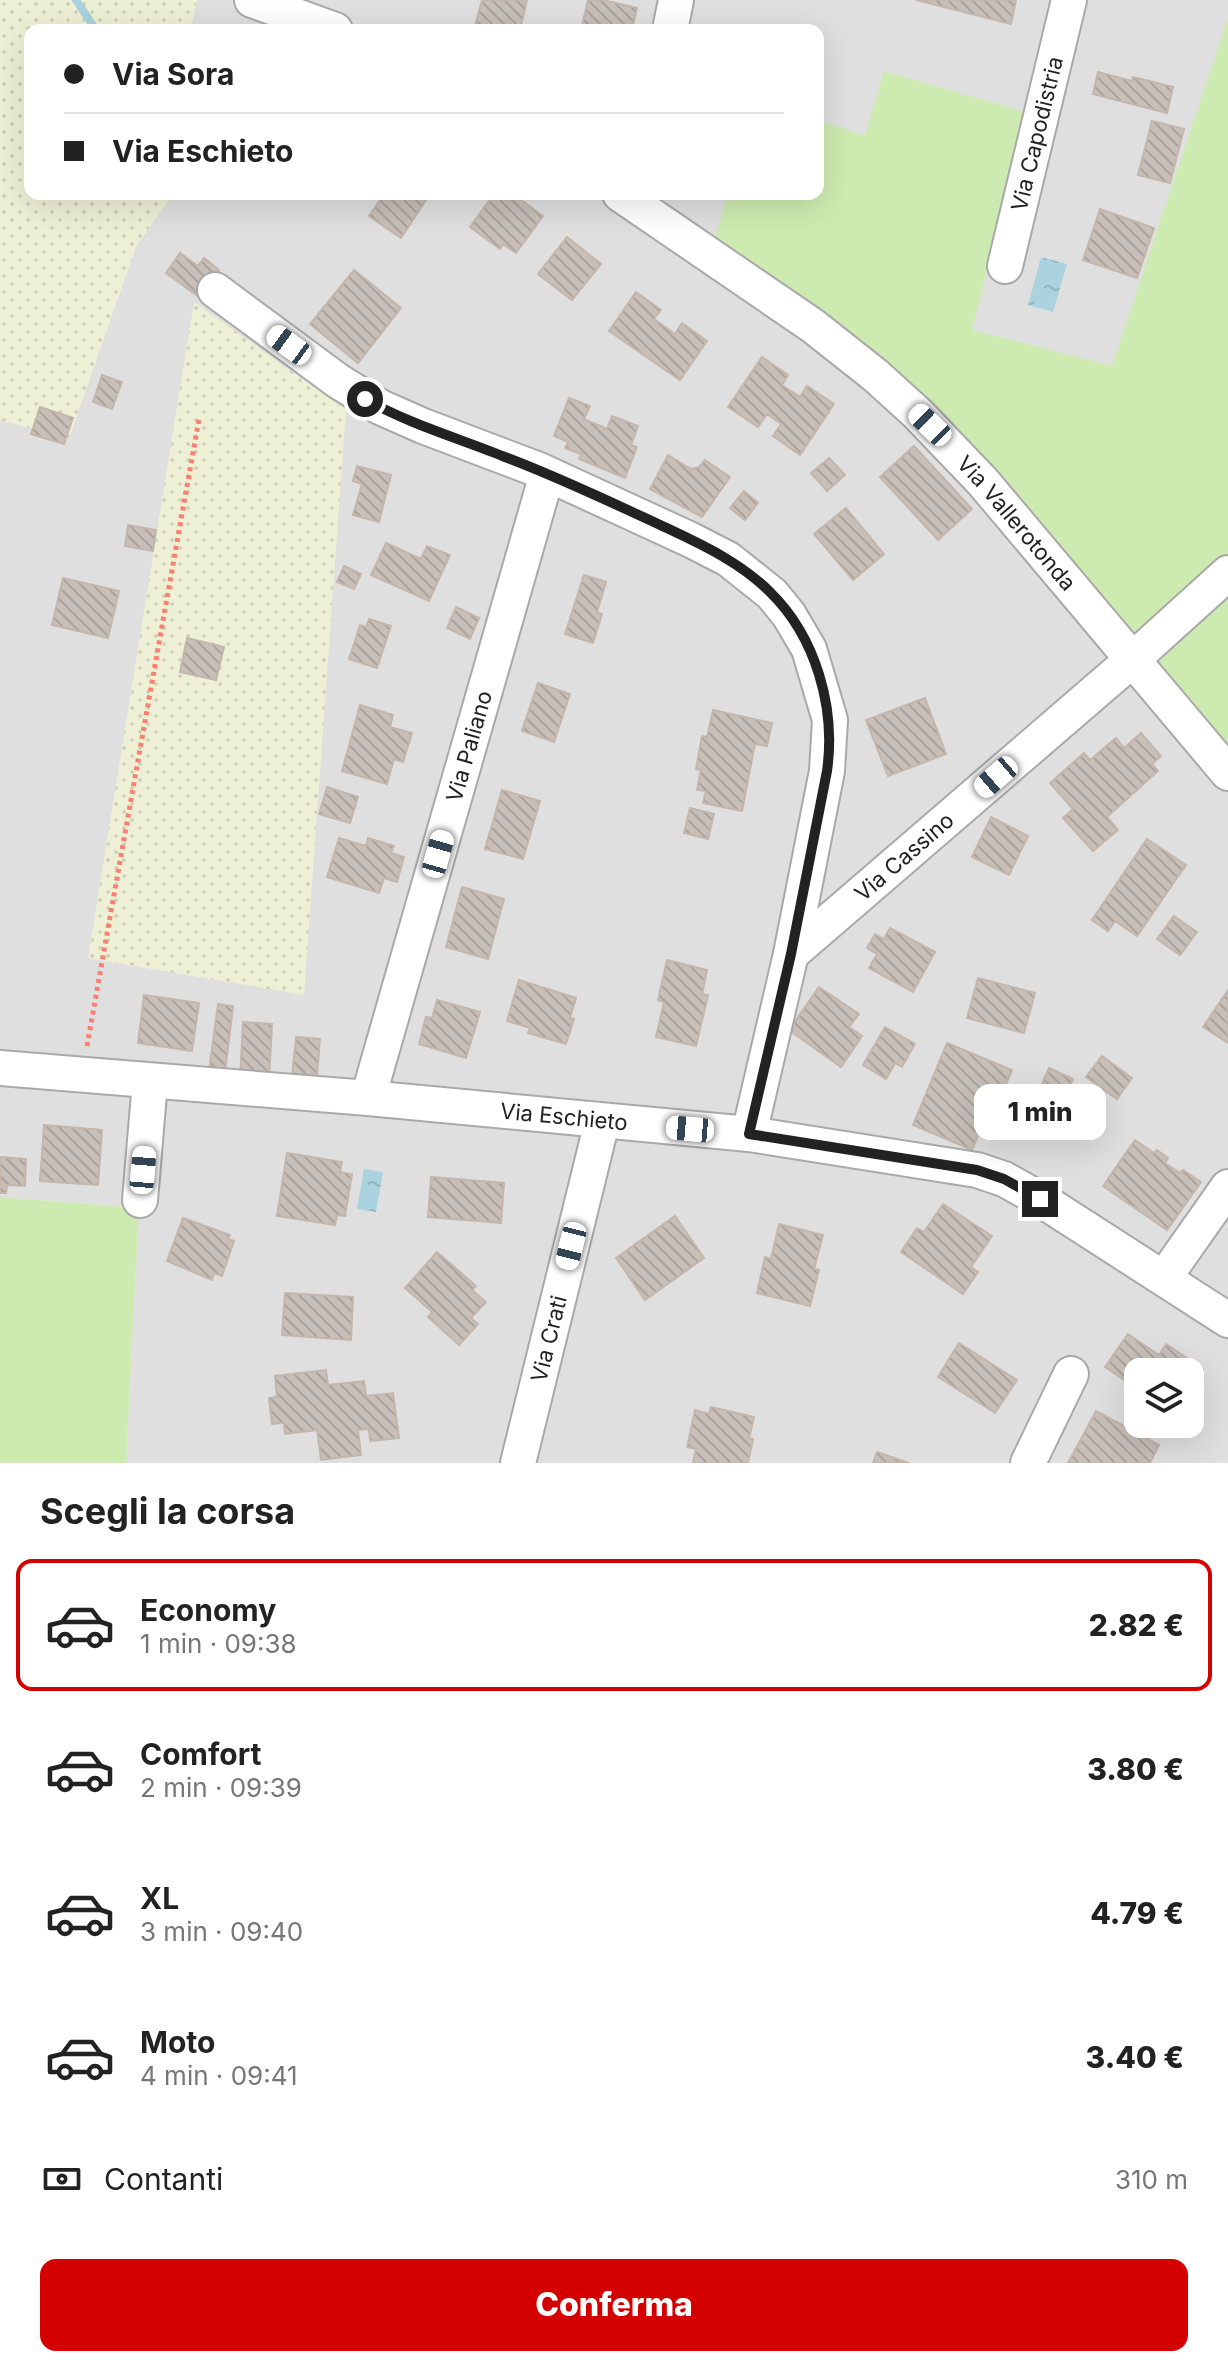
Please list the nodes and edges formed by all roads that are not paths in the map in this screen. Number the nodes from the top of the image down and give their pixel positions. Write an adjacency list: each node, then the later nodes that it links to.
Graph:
1 (252, 0): 4 (street)
2 (676, 0): 5 (street)
3 (1069, 0): 7 (street, Via Capodistria)
4 (318, 24)
5 (671, 24)
6 (632, 200): 11 (street, Via Vallerotonda)
7 (1005, 266)
8 (215, 290): 13 (street)
9 (543, 488): 16 (street, Via Paliano)
10 (1228, 573): 11 (street, Via Cassino)
11 (1132, 660): 12 (street, Via Vallerotonda); 13 (street, Via Cassino)
12 (1228, 773)
13 (791, 954): 18 (street)
14 (0, 1068): 15 (street, Via Eschieto)
15 (150, 1082): 16 (street, Via Eschieto); 20 (street)
16 (368, 1098): 17 (street, Via Eschieto)
17 (602, 1122): 18 (street, Via Eschieto); 24 (street, Via Crati)
18 (749, 1134): 21 (street, Via Eschieto)
19 (1228, 1187): 21 (street)
20 (140, 1200)
21 (1164, 1278): 22 (street, Via Eschieto)
22 (1228, 1320)
23 (1071, 1374): 25 (street)
24 (518, 1463)
25 (1028, 1463)

